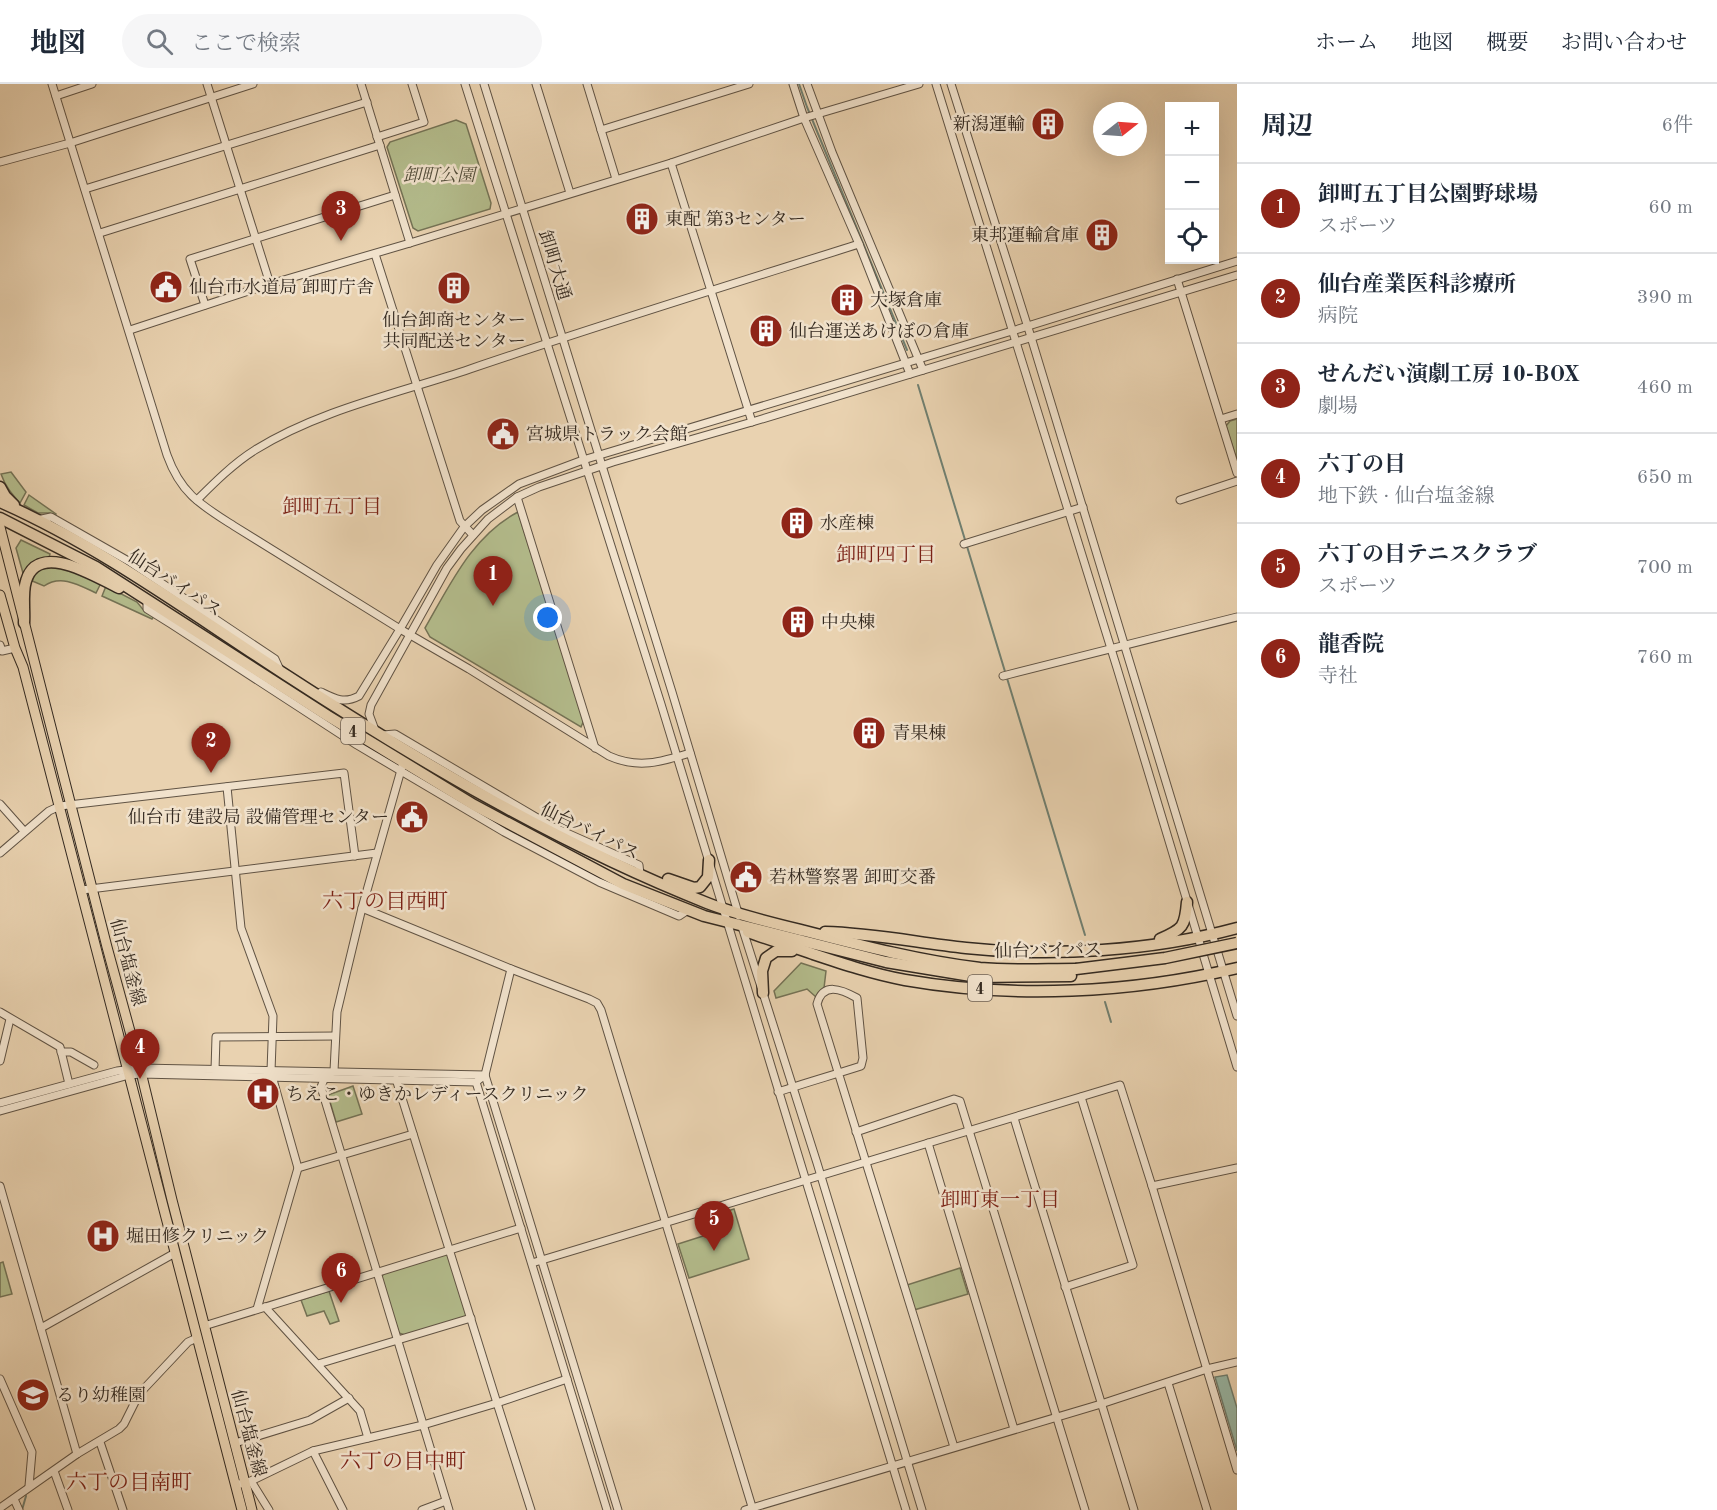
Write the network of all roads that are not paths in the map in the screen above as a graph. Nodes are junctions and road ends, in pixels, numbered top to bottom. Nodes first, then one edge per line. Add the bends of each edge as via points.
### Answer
1 (52, 84) edge
2 (92, 84) edge
3 (207, 84) edge
4 (253, 84) edge
5 (361, 84) edge
6 (412, 84) edge
7 (465, 84) edge
8 (484, 84) edge
9 (536, 84) edge
10 (587, 84) edge
11 (749, 84) edge
12 (793, 84) edge
13 (807, 84) edge
14 (919, 84) edge
15 (936, 84) edge
16 (951, 84) edge
17 (56, 96) junction
18 (212, 98) junction
19 (367, 102) junction
20 (811, 116) junction
21 (601, 130) junction
22 (378, 141) junction
23 (70, 143) junction
24 (226, 145) junction
25 (0, 162) edge
26 (671, 163) junction
27 (616, 180) junction
28 (86, 189) junction
29 (240, 190) junction
30 (570, 193) junction
31 (395, 195) junction
32 (521, 208) junction
33 (505, 213) junction
34 (100, 233) junction
35 (256, 239) junction
36 (410, 243) junction
37 (859, 244) junction
38 (375, 254) junction
39 (1237, 261) edge
40 (1237, 275) edge
41 (1177, 279) junction
42 (270, 284) junction
43 (711, 291) junction
44 (1181, 292) junction
45 (205, 305) junction
46 (1027, 325) junction
47 (130, 330) junction
48 (1012, 331) junction
49 (1031, 337) junction
50 (562, 338) junction
51 (1015, 342) junction
52 (546, 343) junction
53 (919, 359) junction
54 (905, 363) junction
55 (923, 370) junction
56 (910, 374) junction
57 (417, 387) junction
58 (748, 411) junction
59 (1237, 414) edge
60 (1221, 419) junction
61 (752, 422) junction
62 (598, 455) junction
63 (583, 460) junction
64 (601, 466) junction
65 (586, 470) junction
66 (1237, 473) edge
67 (1237, 481) edge
68 (0, 487) edge
69 (517, 497) junction
70 (197, 500) junction
71 (1180, 500) dead end
72 (0, 502) edge
73 (1083, 507) junction
74 (19, 510) junction
75 (1068, 511) junction
76 (0, 518) edge
77 (0, 527) edge
78 (464, 527) junction
79 (473, 535) junction
80 (968, 543) dead end
81 (0, 595) edge
82 (145, 599) junction
83 (1237, 616) edge
84 (24, 623) junction
85 (400, 629) junction
86 (411, 635) junction
87 (0, 645) edge
88 (1125, 645) junction
89 (15, 648) junction
90 (1111, 649) junction
91 (283, 673) junction
92 (1006, 675) dead end
93 (378, 733) junction
94 (595, 748) junction
95 (690, 753) junction
96 (677, 757) junction
97 (402, 767) junction
98 (227, 787) junction
99 (0, 804) edge
100 (65, 805) junction
101 (24, 831) junction
102 (0, 853) edge
103 (378, 853) junction
104 (355, 856) junction
105 (709, 860) junction
106 (235, 871) junction
107 (645, 876) junction
108 (87, 889) junction
109 (1187, 902) junction
110 (362, 908) junction
111 (724, 908) junction
112 (737, 912) junction
113 (729, 923) junction
114 (742, 927) junction
115 (1237, 928) edge
116 (810, 932) junction
117 (1212, 935) junction
118 (1198, 938) junction
119 (1237, 943) edge
120 (1146, 946) junction
121 (1237, 951) edge
122 (813, 954) junction
123 (1237, 968) edge
124 (511, 969) junction
125 (1223, 971) junction
126 (1076, 973) junction
127 (1209, 975) junction
128 (763, 993) junction
129 (0, 1012) edge
130 (1237, 1016) edge
131 (10, 1019) junction
132 (271, 1036) junction
133 (335, 1036) junction
134 (61, 1052) junction
135 (0, 1061) edge
136 (94, 1065) dead end
137 (1237, 1066) edge
138 (215, 1070) junction
139 (141, 1071) junction
140 (334, 1071) junction
141 (128, 1072) junction
142 (271, 1074) junction
143 (838, 1074) junction
144 (485, 1075) junction
145 (325, 1077) junction
146 (396, 1080) junction
147 (476, 1082) junction
148 (69, 1084) junction
149 (793, 1087) junction
150 (778, 1092) junction
151 (1081, 1097) junction
152 (0, 1103) edge
153 (0, 1111) edge
154 (1014, 1118) junction
155 (968, 1131) junction
156 (856, 1132) junction
157 (413, 1134) junction
158 (928, 1143) junction
159 (342, 1155) junction
160 (865, 1162) junction
161 (298, 1168) junction
162 (1237, 1168) edge
163 (820, 1176) junction
164 (806, 1181) junction
165 (0, 1186) edge
166 (1152, 1186) junction
167 (666, 1222) junction
168 (521, 1228) junction
169 (449, 1249) junction
170 (175, 1253) junction
171 (542, 1260) junction
172 (532, 1263) junction
173 (377, 1272) junction
174 (1065, 1287) junction
175 (261, 1308) junction
176 (471, 1318) junction
177 (204, 1326) junction
178 (41, 1328) junction
179 (197, 1338) junction
180 (398, 1340) junction
181 (1237, 1362) edge
182 (318, 1364) junction
183 (1207, 1369) junction
184 (0, 1379) edge
185 (567, 1379) junction
186 (1168, 1383) junction
187 (349, 1398) junction
188 (497, 1403) junction
189 (1101, 1404) junction
190 (1056, 1416) junction
191 (423, 1425) junction
192 (1014, 1428) junction
193 (368, 1438) junction
194 (100, 1442) junction
195 (235, 1443) junction
196 (954, 1448) junction
197 (313, 1451) junction
198 (77, 1454) junction
199 (907, 1462) junction
200 (892, 1466) junction
201 (1237, 1470) edge
202 (54, 1471) junction
203 (244, 1483) junction
204 (29, 1486) junction
205 (14, 1499) junction
206 (446, 1501) junction
207 (0, 1508) edge
208 (750, 1509) edge
209 (19, 1510) edge
210 (68, 1510) edge
211 (123, 1510) edge
212 (242, 1510) edge
213 (252, 1510) edge
214 (269, 1510) edge
215 (343, 1510) edge
216 (422, 1510) edge
217 (449, 1510) edge
218 (531, 1510) edge
219 (607, 1510) edge
220 (618, 1510) edge
221 (906, 1510) edge
222 (922, 1510) edge
223 (1085, 1510) edge
224 (1134, 1510) edge
225 (1207, 1510) edge

1 - 17 street
2 - 17 street
3 - 18 street
4 - 18 street
5 - 19 street
6 - 22 street via 424,122
7 - 33 street
8 - 32 street, 卸町大通
9 - 30 street
10 - 21 street
11 - 21 street
12 - 20 street
13 - 20 street
14 - 20 street
15 - 48 street
16 - 46 street
17 - 23 street
18 - 23 street
18 - 24 street
19 - 22 street
19 - 24 street
20 - 26 street
20 - 37 street
20 - 53 street
21 - 27 street
22 - 29 street
22 - 31 street
23 - 25 street
23 - 28 street
24 - 28 street
24 - 29 street
26 - 27 street
26 - 43 street
27 - 30 street
28 - 34 street
29 - 34 street
29 - 35 street
30 - 32 street
31 - 35 street
31 - 36 street
32 - 33 street
32 - 50 street, 卸町大通
33 - 36 street
33 - 52 street
34 - 47 street
35 - 42 street
35 - 45 street via 190,259
36 - 38 street
37 - 43 street
37 - 54 street
38 - 42 street
38 - 57 street
39 - 41 street
40 - 44 street
41 - 44 street
41 - 46 street
42 - 45 street
43 - 50 street
43 - 58 street
44 - 49 street
44 - 60 street
45 - 47 street
46 - 48 street
46 - 49 street
47 - 70 street via 172,468
48 - 51 street
48 - 53 street
49 - 51 street
49 - 73 street
50 - 52 street
50 - 62 street, 卸町大通
51 - 55 street
51 - 75 street
52 - 57 street
52 - 63 street
53 - 54 street
53 - 55 street
54 - 56 street
54 - 58 street
55 - 56 street
56 - 61 street
57 - 70 street via 291,429 253,451
57 - 78 street
58 - 61 street
58 - 62 street
59 - 60 street
60 - 66 street
61 - 64 street
62 - 63 street
62 - 64 street, 卸町大通
63 - 65 street
63 - 78 street via 519,484
64 - 65 street
64 - 95 street, 卸町大通
65 - 69 street
65 - 96 street
67 - 71 street
68 - 74 highway
69 - 79 street
69 - 94 street
70 - 85 street
72 - 74 highway, 仙台バイパス / 4
73 - 75 street
73 - 88 street
74 - 91 highway, 仙台バイパス / 4 via 108,559
75 - 80 street
75 - 90 street
76 - 82 highway, 仙台バイパス / 4 via 96,567
77 - 84 main road, 仙台塩釜線
78 - 79 street
78 - 85 street
79 - 86 street via 447,568
81 - 89 main road, 仙台塩釜線
82 - 84 highway via 70,564 42,563 29,573 25,583
82 - 97 highway, 仙台バイパス / 4
83 - 88 street
84 - 100 main road, 仙台塩釜線
85 - 86 street
85 - 91 street via 367,685 350,700 337,700
86 - 93 street via 371,705 369,714
86 - 94 street
87 - 89 street via 2,651
88 - 90 street
88 - 117 street
89 - 100 main road, 仙台塩釜線
90 - 92 street
90 - 109 street
91 - 93 highway, 仙台バイパス / 4
93 - 107 highway, 仙台バイパス / 4 via 477,794
94 - 96 street via 632,764 646,765
95 - 96 street
95 - 112 street, 卸町大通
96 - 105 street
97 - 103 street
97 - 113 highway, 仙台バイパス / 4 via 612,879
98 - 100 street
98 - 104 street via 344,773
98 - 106 street
99 - 101 street
100 - 101 street via 49,810
100 - 108 main road, 仙台塩釜線
101 - 102 street
103 - 104 street
103 - 110 street
104 - 106 street
105 - 107 highway via 708,877 699,887
105 - 111 street
106 - 108 street
106 - 132 street via 241,928 273,1016
107 - 111 highway, 仙台バイパス / 4
108 - 139 main road, 仙台塩釜線
108 - 141 main road, 仙台塩釜線
109 - 118 street
109 - 120 highway via 1182,928
110 - 124 street
110 - 133 street
111 - 112 highway, 仙台バイパス / 4
111 - 113 street
112 - 114 street, 卸町大通
112 - 116 highway, 仙台バイパス / 4
113 - 114 highway, 4
113 - 150 street
114 - 122 highway, 4
114 - 126 highway, 仙台バイパス / 4 via 928,970 997,978
114 - 128 street, 卸町大通
115 - 117 highway, 4
116 - 120 highway, 4 via 852,933 988,950
116 - 126 highway, 仙台バイパス / 4 via 952,964
117 - 118 highway, 4
117 - 125 street
118 - 120 highway, 4
118 - 127 street
119 - 126 highway, 仙台バイパス / 4, bridge
121 - 126 highway, 仙台バイパス / 4 via 1166,966
122 - 127 highway, 4 via 906,980 1004,990 1114,988
122 - 128 highway via 779,950 771,953 763,962
123 - 125 highway, 4
124 - 144 street
124 - 167 street via 597,1003
125 - 127 highway, 4
125 - 130 street
127 - 137 street
128 - 149 street, 卸町大通
129 - 131 street
131 - 134 street via 60,1047
131 - 135 street
132 - 133 street
132 - 138 street via 216,1037
132 - 142 street
133 - 140 street
134 - 136 street via 70,1052
134 - 148 street
138 - 139 street
138 - 142 street
139 - 141 street
139 - 142 street
139 - 177 main road, 仙台塩釜線
140 - 142 street
140 - 144 street
140 - 145 street
141 - 148 street
141 - 153 street
141 - 170 main road, 仙台塩釜線
142 - 145 street
142 - 161 street
143 - 143 street via 817,1004 819,995 832,989 857,998 863,1058 861,1066
143 - 149 street
143 - 156 street
144 - 147 street
144 - 171 street
145 - 146 street
145 - 159 street via 321,1088
146 - 147 street
146 - 157 street
147 - 168 street
148 - 152 street
149 - 150 street
149 - 163 street, 卸町大通
150 - 164 street
151 - 154 street
151 - 166 street via 1120,1085
151 - 174 street via 1133,1265
154 - 155 street
154 - 174 street
155 - 156 street via 960,1101 954,1099
155 - 158 street
155 - 190 street
156 - 160 street
157 - 159 street
157 - 169 street
158 - 160 street
158 - 192 street
159 - 161 street
159 - 173 street
160 - 163 street
160 - 196 street
161 - 175 street
162 - 166 street
163 - 164 street
163 - 199 street, 卸町大通
164 - 167 street
164 - 200 street
165 - 178 street
166 - 183 street
167 - 171 street
167 - 208 street
168 - 169 street
168 - 172 street
169 - 173 street
169 - 176 street
170 - 178 street
170 - 179 main road, 仙台塩釜線
171 - 172 street
171 - 220 street
172 - 185 street
173 - 175 street
173 - 180 street
174 - 189 street
175 - 177 street
175 - 182 street
176 - 180 street
176 - 188 street
177 - 195 main road, 仙台塩釜線
178 - 198 street
179 - 194 street via 188,1342 139,1394 124,1424
179 - 203 main road, 仙台塩釜線
180 - 182 street
180 - 191 street
181 - 183 street
182 - 187 street
183 - 186 street
183 - 201 street
184 - 204 street via 32,1452
185 - 188 street
185 - 219 street
186 - 189 street
186 - 225 street
187 - 193 street via 360,1411
187 - 195 street via 310,1420
188 - 191 street
188 - 218 street
189 - 190 street
189 - 224 street
190 - 192 street
190 - 223 street
191 - 193 street
191 - 206 street
192 - 196 street
193 - 197 street
194 - 198 street
194 - 211 street
195 - 203 main road, 仙台塩釜線
196 - 199 street
197 - 203 street
197 - 215 street
198 - 202 street
199 - 200 street
199 - 222 street, 卸町大通
200 - 208 street
200 - 221 street
202 - 204 street
202 - 210 street
203 - 212 main road, 仙台塩釜線
203 - 213 main road, 仙台塩釜線
203 - 214 street
204 - 205 street
205 - 207 street
205 - 209 street
206 - 216 street
206 - 217 street

